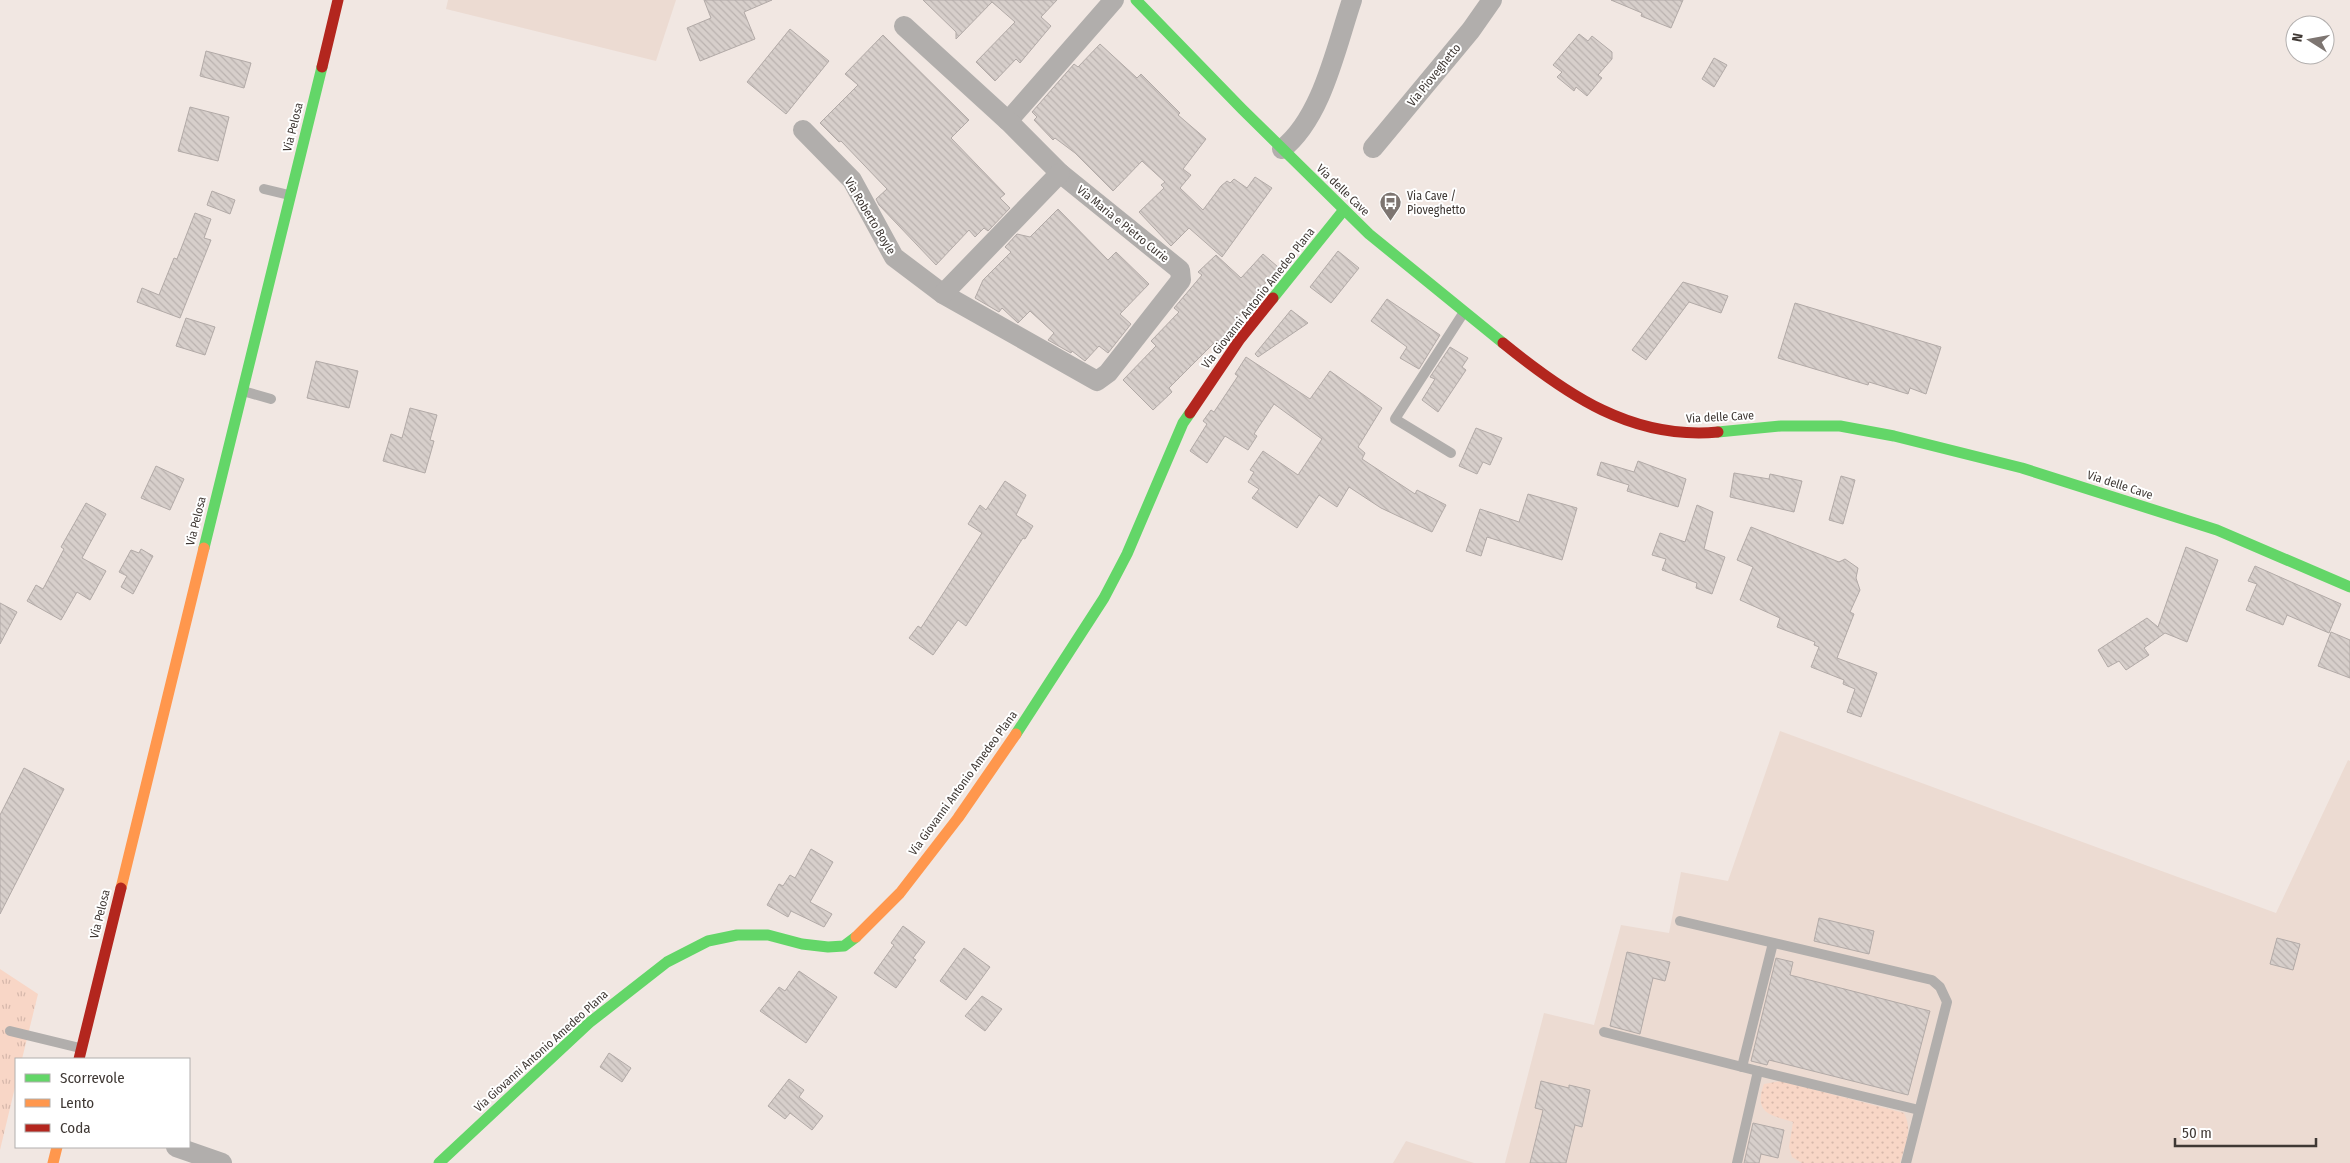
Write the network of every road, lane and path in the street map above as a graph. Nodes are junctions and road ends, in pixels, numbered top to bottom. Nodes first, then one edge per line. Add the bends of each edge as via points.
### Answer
1 (338, 0) edge
2 (1114, 0) edge
3 (1136, 0) edge
4 (1352, 0) edge
5 (1492, 0) edge
6 (904, 26) dead end
7 (1008, 121) junction
8 (803, 130) dead end
9 (1373, 148) dead end
10 (1282, 149) junction
11 (1060, 173) junction
12 (264, 189) dead end
13 (290, 196) junction
14 (1344, 211) junction
15 (943, 294) junction
16 (1464, 311) junction
17 (1097, 381) joint
18 (237, 394) junction
19 (271, 399) dead end
20 (1451, 453) dead end
21 (2350, 588) edge
22 (1680, 921) dead end
23 (1772, 943) junction
24 (10, 1031) dead end
25 (1604, 1032) dead end
26 (80, 1054) edge
27 (1742, 1066) junction
28 (1758, 1070) junction
29 (1919, 1110) junction
30 (57, 1148) edge
31 (179, 1148) edge
32 (53, 1163) edge
33 (222, 1163) edge
34 (439, 1163) edge
35 (1737, 1163) edge
36 (1906, 1163) edge

1 - 13 street, Via Pelosa
2 - 7 street
3 - 10 street, Via delle Cave
4 - 10 street via 1310,116 1294,140
5 - 9 street, Via Pioveghetto
6 - 7 street, Via Maria e Pietro Curie
7 - 11 street, Via Maria e Pietro Curie
8 - 15 street, Via Roberto Boyle via 852,180 894,257
10 - 14 street, Via delle Cave
11 - 15 street
11 - 17 street, Via Maria e Pietro Curie via 1180,270 1181,280 1108,373
12 - 13 lane
13 - 18 street, Via Pelosa
14 - 16 street, Via delle Cave
14 - 34 street, Via Giovanni Antonio Amedeo Plana via 1240,340 1183,423 1127,554 1104,598 958,818 900,893 844,946 802,944 768,935 737,935 708,941 667,962 590,1023
15 - 17 street, Via Roberto Boyle
16 - 20 lane via 1394,419
16 - 21 street, Via delle Cave via 1572,394 1631,422 1660,430 1695,434 1781,426 1840,426 1894,436 2022,468 2218,530
18 - 19 lane
18 - 26 street, Via Pelosa
22 - 23 lane
23 - 27 lane
23 - 29 lane via 1932,980 1940,987 1947,1002
24 - 26 lane, Via Pelosa
25 - 27 lane
27 - 28 lane
28 - 29 lane
28 - 35 lane
29 - 36 lane
30 - 32 street
31 - 33 street

